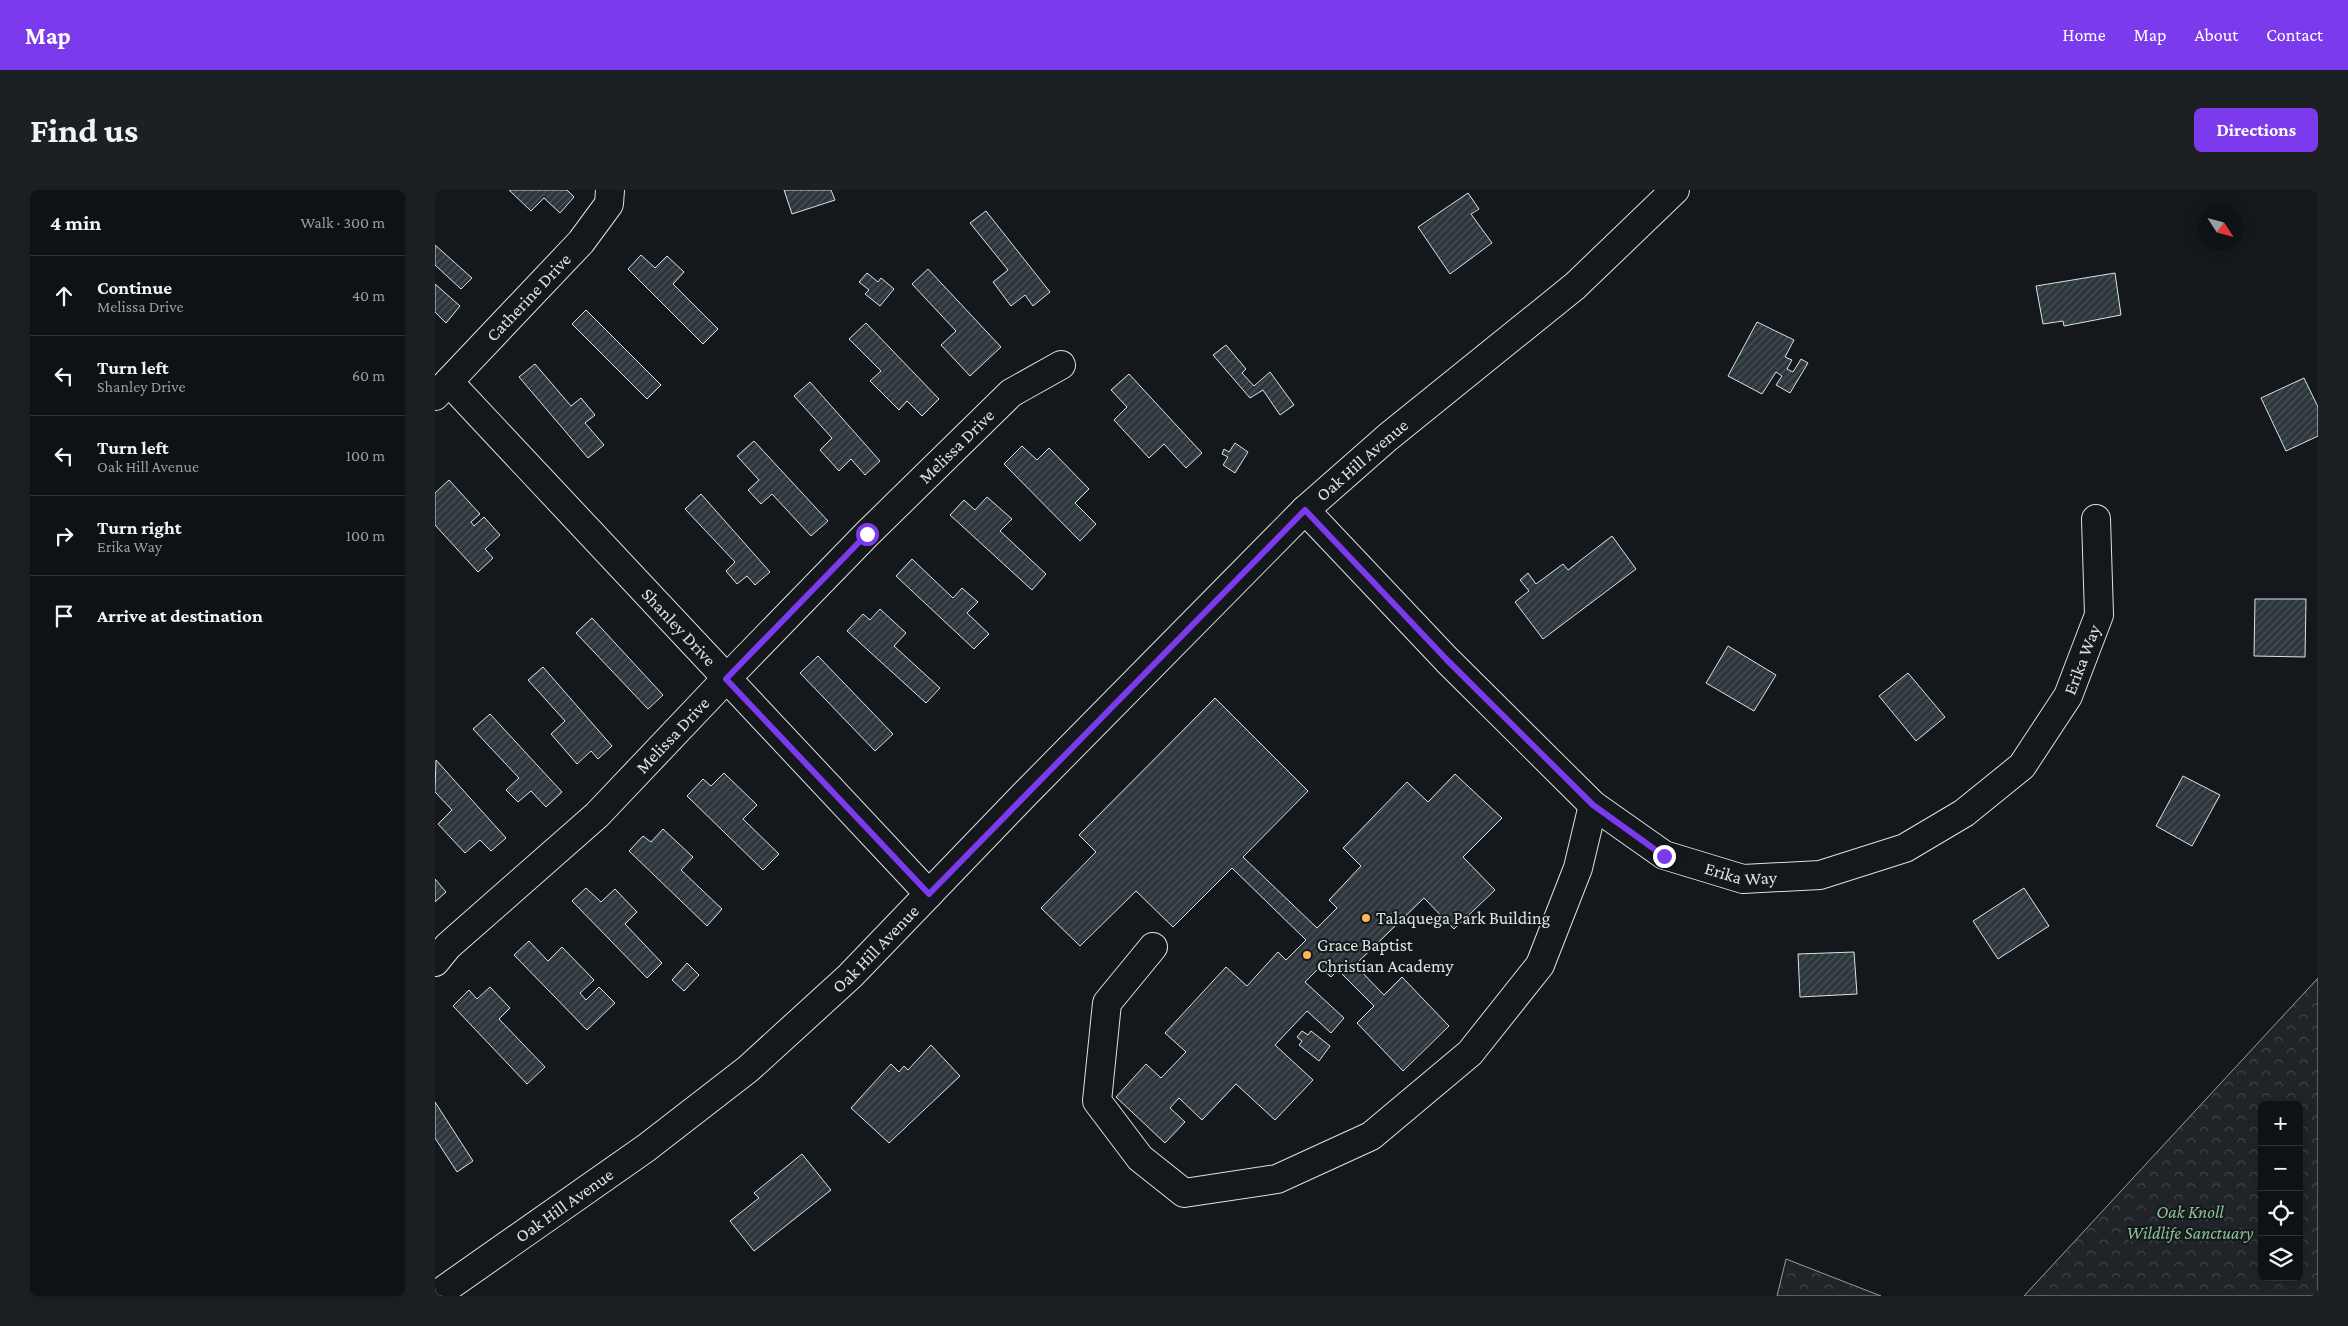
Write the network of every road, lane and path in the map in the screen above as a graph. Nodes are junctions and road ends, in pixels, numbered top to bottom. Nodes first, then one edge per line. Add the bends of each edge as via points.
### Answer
1 (610, 190) edge
2 (1675, 190) edge
3 (1061, 365) dead end
4 (442, 389) edge
5 (1305, 510) junction
6 (2096, 519) dead end
7 (726, 679) junction
8 (1593, 805) junction
9 (929, 894) junction
10 (1153, 946) dead end
11 (435, 962) edge
12 (435, 1296) edge

1 - 4 street, Catherine Drive via 609,204 581,242
2 - 5 street, Oak Hill Avenue via 1575,286 1387,437
3 - 7 street, Melissa Drive via 1011,392
4 - 7 street, Shanley Drive
5 - 8 street, Erika Way via 1447,660
5 - 9 street, Oak Hill Avenue
6 - 8 street, Erika Way via 2099,615 2067,696 2022,766 1965,813 1905,848 1820,875 1743,879 1664,856
7 - 9 street, Shanley Drive
7 - 11 street, Melissa Drive via 597,815 447,946
8 - 10 street via 1578,868 1540,965 1471,1053 1371,1136 1277,1179 1184,1193 1140,1158 1097,1101 1107,1003
9 - 12 street, Oak Hill Avenue via 850,976 748,1069 646,1148

